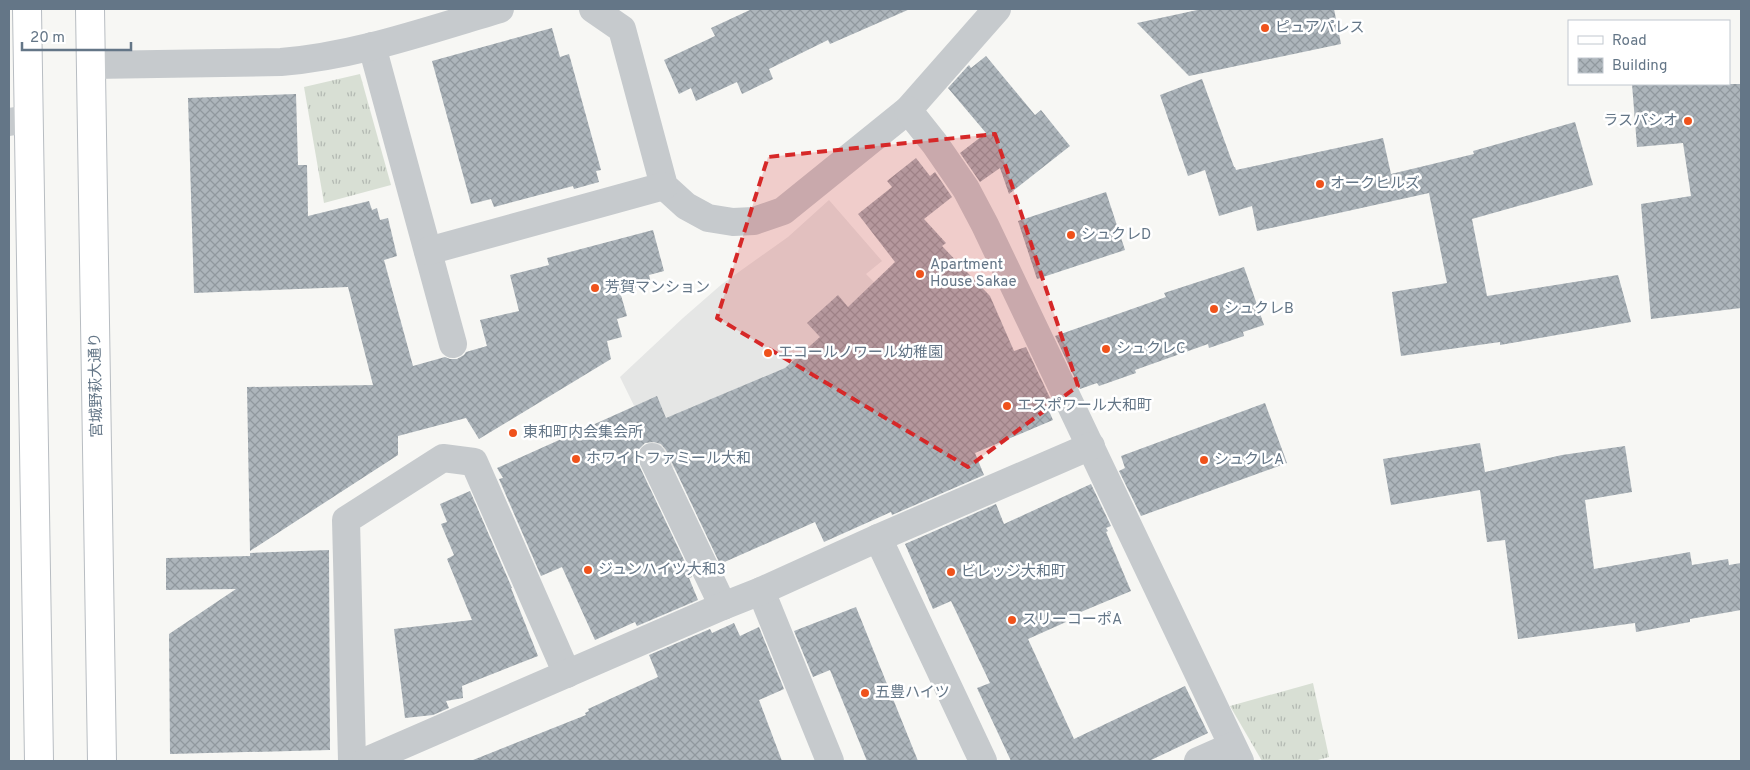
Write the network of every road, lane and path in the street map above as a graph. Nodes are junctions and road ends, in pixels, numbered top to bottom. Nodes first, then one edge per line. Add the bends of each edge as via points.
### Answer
1 (27, 9) edge
2 (90, 9) edge
3 (500, 9) edge
4 (593, 9) edge
5 (997, 9) edge
6 (619, 19) edge
7 (372, 46) junction
8 (92, 65) junction
9 (908, 110) junction
10 (19, 121) edge
11 (664, 186) junction
12 (428, 251) junction
13 (453, 344) dead end
14 (1091, 446) junction
15 (652, 457) dead end
16 (878, 538) junction
17 (762, 591) junction
18 (723, 606) junction
19 (567, 674) junction
20 (1236, 754) edge
21 (39, 761) edge
22 (102, 761) edge
23 (352, 761) edge
24 (366, 761) edge
25 (830, 761) edge
26 (982, 761) edge
27 (1198, 761) edge

1 - 10 street
2 - 8 street, 宮城野萩大通り
3 - 7 street
4 - 6 street
5 - 9 street
6 - 11 street
7 - 8 street via 282,62
7 - 12 street
8 - 22 street, 宮城野萩大通り
9 - 11 street via 784,211 754,221 708,218 686,206
9 - 14 street via 966,189
10 - 21 street
11 - 12 street
12 - 13 street
14 - 16 street
14 - 20 street
15 - 18 street
16 - 17 street
16 - 26 street
17 - 18 street
17 - 25 street
18 - 19 street
19 - 23 street via 474,462 443,458 346,520
19 - 24 street
20 - 27 street

